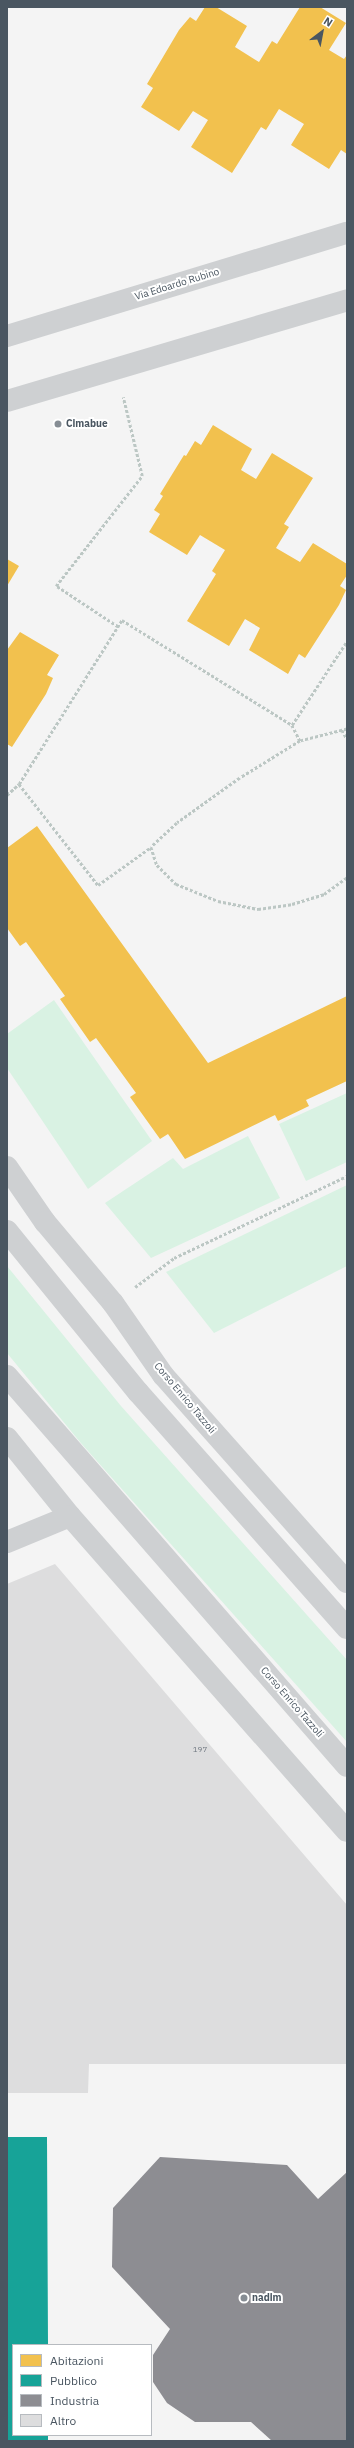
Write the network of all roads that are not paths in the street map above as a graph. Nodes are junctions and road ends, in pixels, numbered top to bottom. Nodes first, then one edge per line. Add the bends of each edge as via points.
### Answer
1 (347, 233) edge
2 (347, 300) edge
3 (7, 336) edge
4 (7, 401) edge
5 (7, 1167) edge
6 (7, 1230) edge
7 (10, 1381) edge
8 (7, 1438) edge
9 (70, 1516) junction
10 (7, 1542) edge
11 (347, 1582) edge
12 (347, 1628) edge
13 (347, 1766) edge
14 (347, 1831) edge

1 - 3 street, Via Edoardo Rubino
2 - 4 street
5 - 11 street, Corso Enrico Tazzoli via 46,1222 113,1303 163,1375
6 - 12 street via 138,1392
7 - 13 street, Corso Enrico Tazzoli
8 - 9 street
9 - 10 street
9 - 14 street

